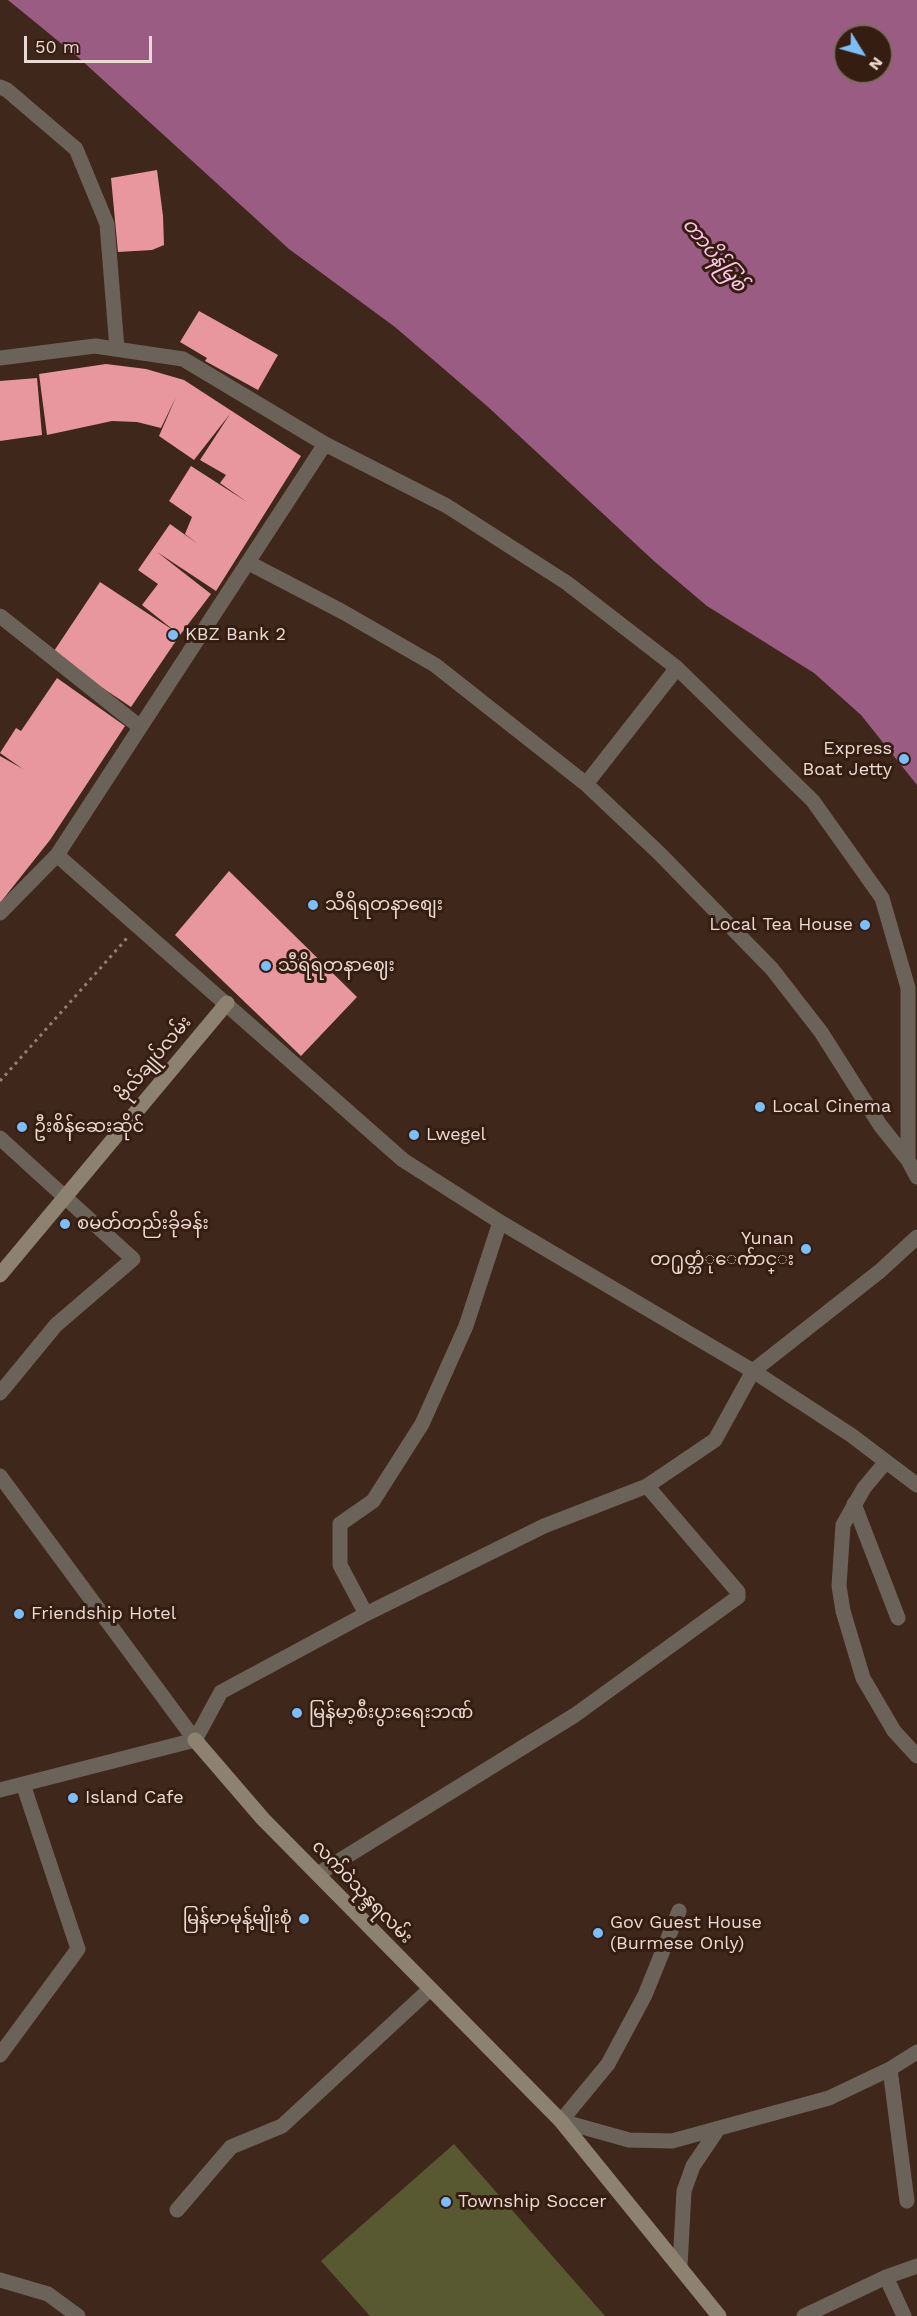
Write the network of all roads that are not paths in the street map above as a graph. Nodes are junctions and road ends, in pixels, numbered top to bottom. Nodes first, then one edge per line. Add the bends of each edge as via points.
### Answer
1 (0, 87) edge
2 (117, 349) junction
3 (0, 358) edge
4 (325, 444) junction
5 (249, 563) junction
6 (0, 616) edge
7 (677, 668) junction
8 (140, 727) junction
9 (586, 784) junction
10 (57, 855) junction
11 (0, 913) edge
12 (227, 1003) junction
13 (0, 1138) edge
14 (908, 1160) junction
15 (917, 1177) edge
16 (64, 1197) junction
17 (500, 1222) junction
18 (917, 1237) edge
19 (0, 1275) edge
20 (753, 1371) junction
21 (0, 1394) edge
22 (885, 1463) junction
23 (0, 1476) edge
24 (917, 1485) edge
25 (646, 1486) junction
26 (854, 1504) junction
27 (366, 1614) junction
28 (898, 1618) dead end
29 (195, 1740) junction
30 (917, 1756) edge
31 (23, 1784) junction
32 (0, 1790) edge
33 (318, 1874) junction
34 (679, 1911) dead end
35 (429, 1990) junction
36 (917, 2052) edge
37 (0, 2055) edge
38 (890, 2069) junction
39 (561, 2121) junction
40 (718, 2129) junction
41 (907, 2201) dead end
42 (177, 2211) dead end
43 (680, 2266) junction
44 (917, 2266) edge
45 (886, 2277) junction
46 (0, 2280) edge
47 (78, 2316) edge
48 (719, 2316) edge
49 (804, 2316) edge
50 (904, 2316) edge

1 - 2 street via 76,149 107,224
2 - 3 street via 95,346
2 - 4 street via 183,359
4 - 5 street
4 - 7 street via 457,512 567,583
5 - 8 street
5 - 9 street via 435,665
6 - 8 street
7 - 9 street
7 - 14 street via 813,801 882,898 908,988
8 - 10 street
9 - 14 street via 772,969 821,1032 880,1125
10 - 11 street
10 - 12 street
12 - 16 street, ဗိုလ်ချုပ်လမ်း
12 - 17 street via 403,1160
13 - 16 street
14 - 15 street
16 - 19 street, ဗိုလ်ချုပ်လမ်း
16 - 21 street via 133,1259 56,1325
17 - 20 street
17 - 27 street via 466,1326 422,1424 373,1501 340,1524 340,1565
18 - 20 street
20 - 22 street via 851,1435
20 - 25 street via 715,1440
22 - 24 street
22 - 26 street
23 - 29 street, လက်ဝဲသုန္ဒရလမ်း
25 - 27 street via 543,1526
25 - 33 street via 738,1592 738,1597 575,1715
26 - 28 street
26 - 30 street via 840,1539 843,1611 863,1678 894,1731
27 - 29 street via 221,1692
29 - 31 street
29 - 33 street, လက်ဝဲသုန္ဒရလမ်း via 263,1819
31 - 32 street
31 - 37 street via 78,1949
33 - 35 street, လက်ဝဲသုန္ဒရလမ်း
34 - 39 street via 645,1995 608,2064
35 - 39 street, လက်ဝဲသုန္ဒရလမ်း
35 - 42 street via 282,2126 231,2147
36 - 38 street
38 - 40 street via 830,2098
38 - 41 street
39 - 40 street via 629,2140 672,2141
39 - 43 street, လက်ဝဲသုန္ဒရလမ်း
40 - 43 street via 693,2166 684,2191
43 - 48 street, လက်ဝဲသုန္ဒရလမ်း
44 - 45 street
45 - 49 street
45 - 50 street
46 - 47 street via 48,2294

